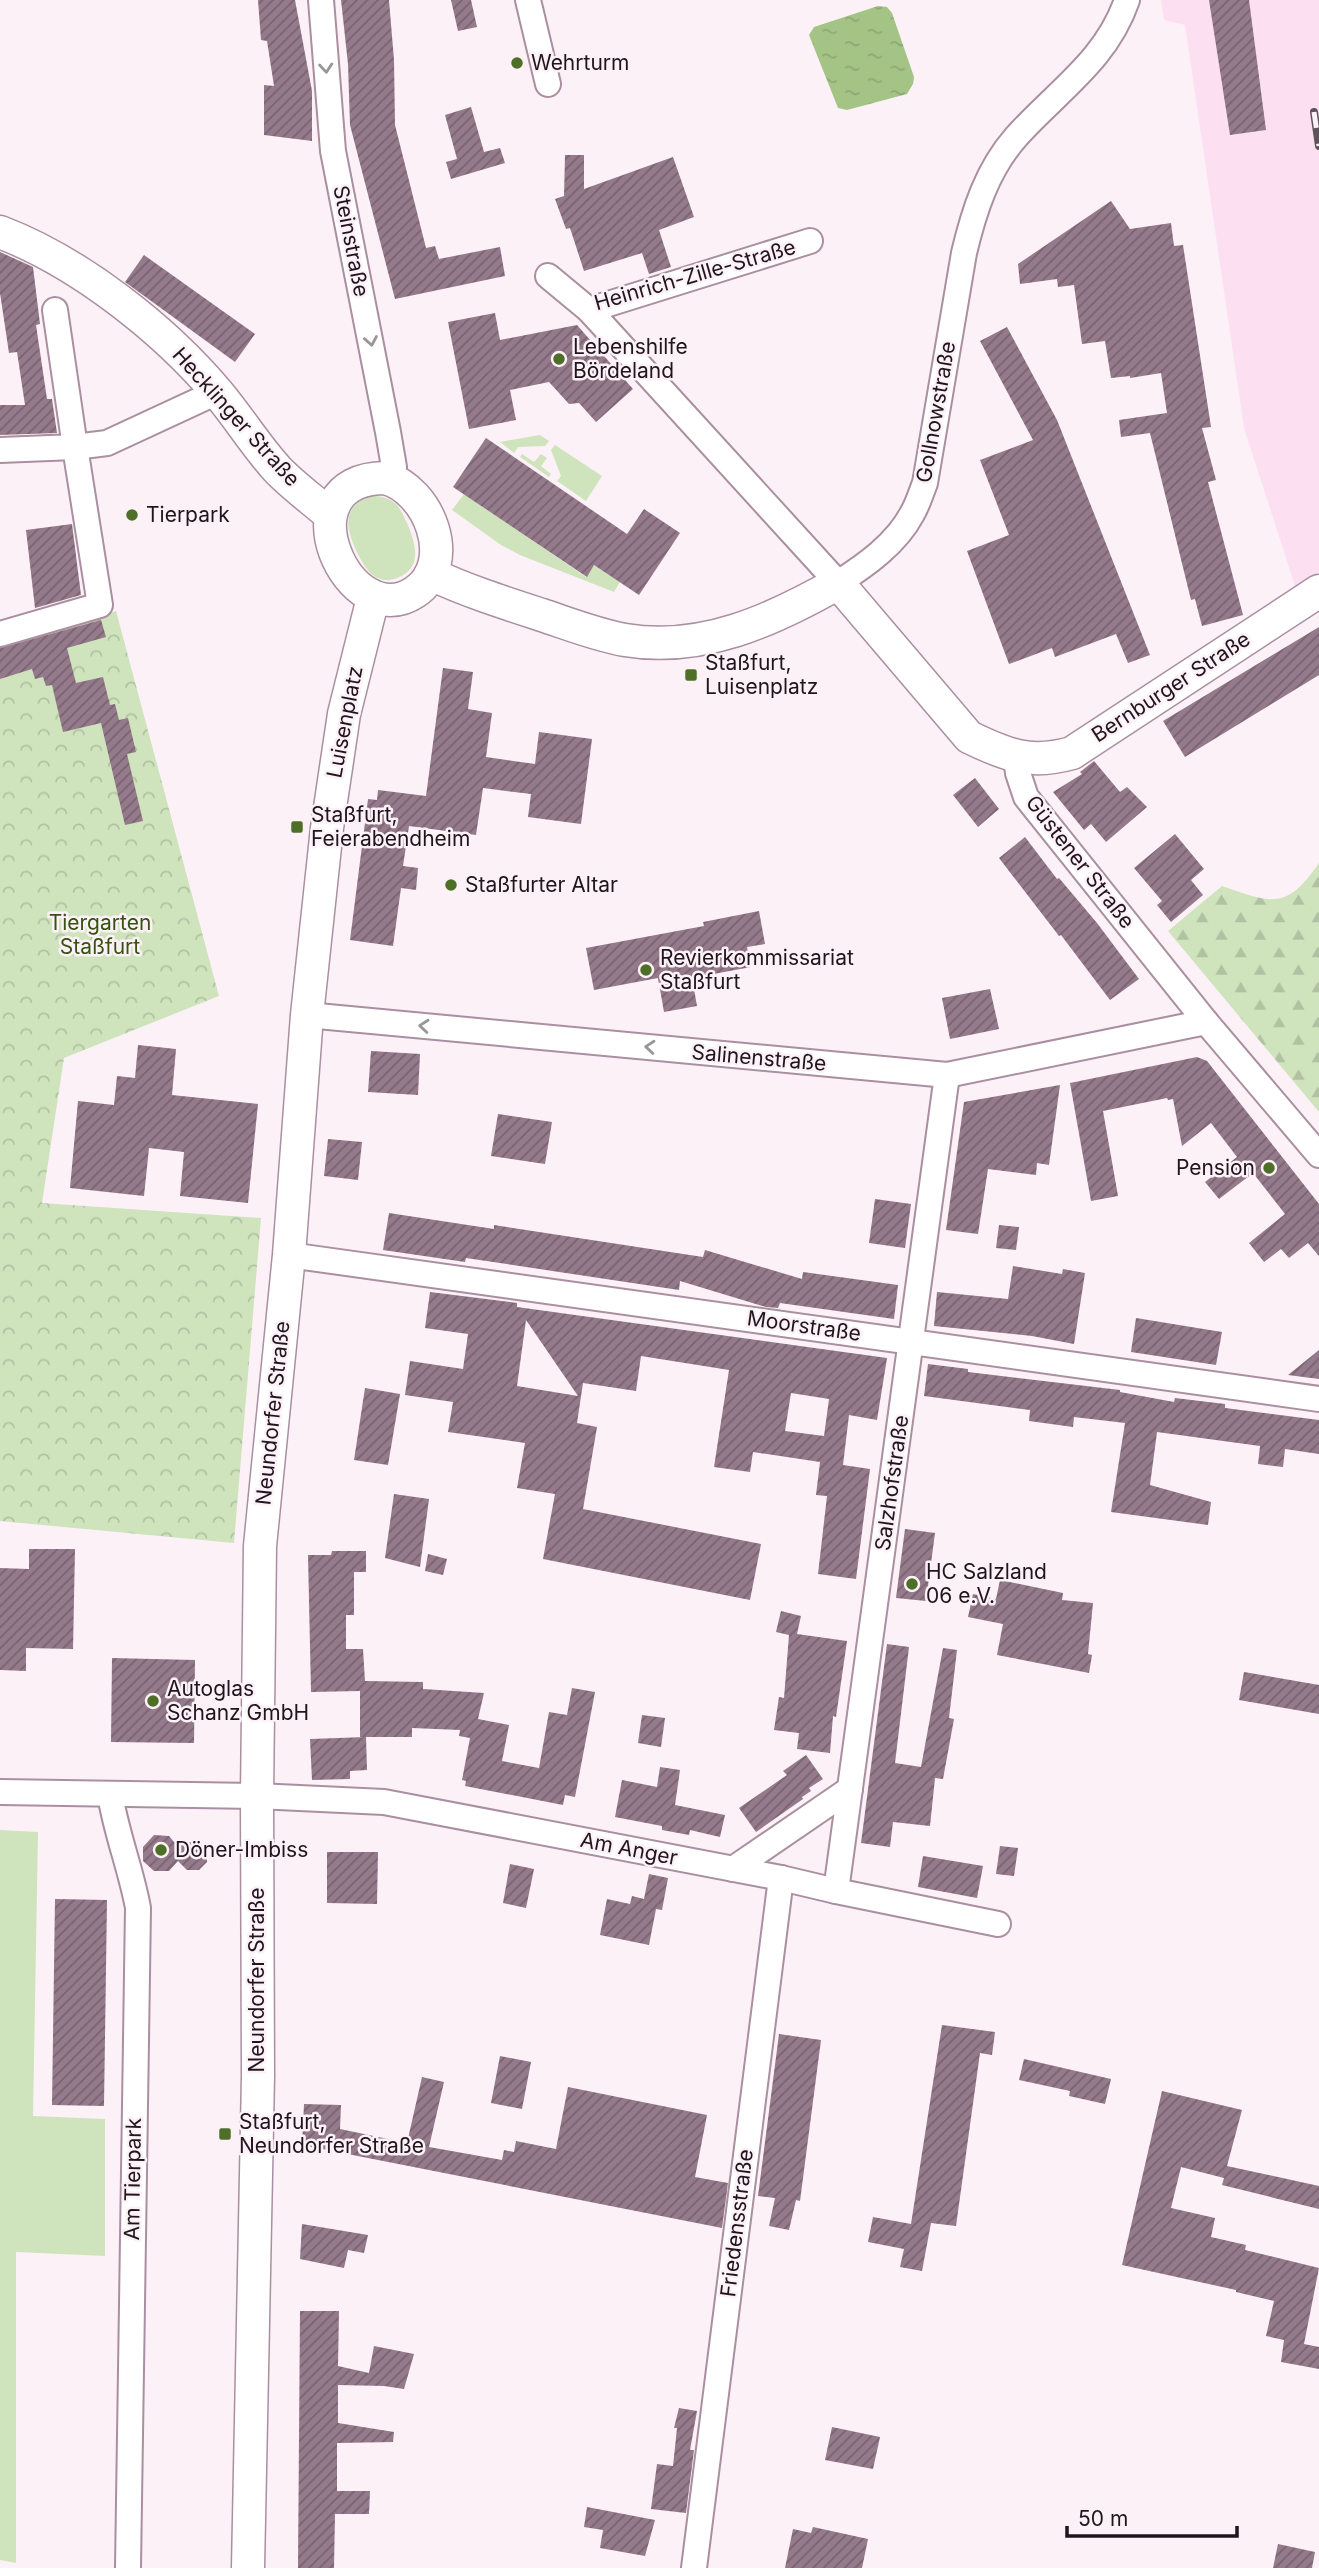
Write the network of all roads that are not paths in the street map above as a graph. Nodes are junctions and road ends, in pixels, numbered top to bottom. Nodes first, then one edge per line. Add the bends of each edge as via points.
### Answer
1 (321, 0) edge
2 (527, 0) edge
3 (1127, 0) edge
4 (548, 84) dead end
5 (0, 232) edge
6 (810, 241) dead end
7 (548, 276) dead end
8 (55, 310) dead end
9 (589, 310) junction
10 (217, 392) junction
11 (75, 447) junction
12 (0, 450) edge
13 (393, 480) junction
14 (330, 515) junction
15 (431, 575) junction
16 (838, 583) junction
17 (1319, 591) edge
18 (373, 598) junction
19 (0, 634) edge
20 (1016, 757) junction
21 (307, 1015) junction
22 (1206, 1022) junction
23 (947, 1075) junction
24 (1319, 1155) edge
25 (289, 1255) junction
26 (911, 1341) junction
27 (1319, 1399) edge
28 (850, 1789) junction
29 (0, 1792) edge
30 (110, 1794) junction
31 (257, 1796) junction
32 (733, 1869) junction
33 (781, 1878) junction
34 (836, 1891) junction
35 (998, 1924) dead end
36 (128, 2568) edge
37 (248, 2568) edge
38 (694, 2568) edge

1 -> 13 street, Steinstraße via 333,151 388,432
2 - 4 street
3 - 16 street, Gollnowstraße via 1120,21 1096,58 1015,138 988,176 964,253 925,483 912,515 892,542
5 - 10 main road, Hecklinger Straße via 99,286 166,339
6 - 9 street, Heinrich-Zille-Straße
7 - 9 street, Heinrich-Zille-Straße
8 - 11 street
9 - 16 street
10 - 11 street via 107,443
10 - 14 main road, Hecklinger Straße via 278,470
11 - 12 street
11 - 19 street via 100,606
13 - 14 main road via 374,478 350,485
13 - 15 main road via 412,494 434,533 438,552
14 - 18 main road via 330,537 339,558 352,581
15 - 16 main road, Gollnowstraße via 571,625 647,642 685,642 735,632 790,610
15 - 18 main road via 410,595
16 - 20 main road via 969,737
17 - 20 main road, Bernburger Straße via 1072,753
18 - 21 main road, Luisenplatz via 344,714
20 - 22 street, Güstener Straße via 1027,797
23 -> 21 street, Salinenstraße
21 - 25 main road, Neundorfer Straße
22 - 23 street, Salinenstraße
22 - 24 street, Güstener Straße
23 - 26 street, Salzhofstraße
25 - 26 street, Moorstraße
25 - 31 main road, Neundorfer Straße via 260,1546
26 - 27 street, Moorstraße
26 - 28 street, Salzhofstraße
28 - 32 street
28 - 34 street, Salzhofstraße
29 - 30 street
30 - 31 street
30 - 36 street, Am Tierpark via 138,1908
31 - 32 street, Am Anger via 384,1802
31 - 37 main road, Neundorfer Straße via 258,2056
32 - 33 street, Am Anger
33 - 34 street, Am Anger
33 - 38 street, Friedensstraße
34 - 35 street, Am Anger

